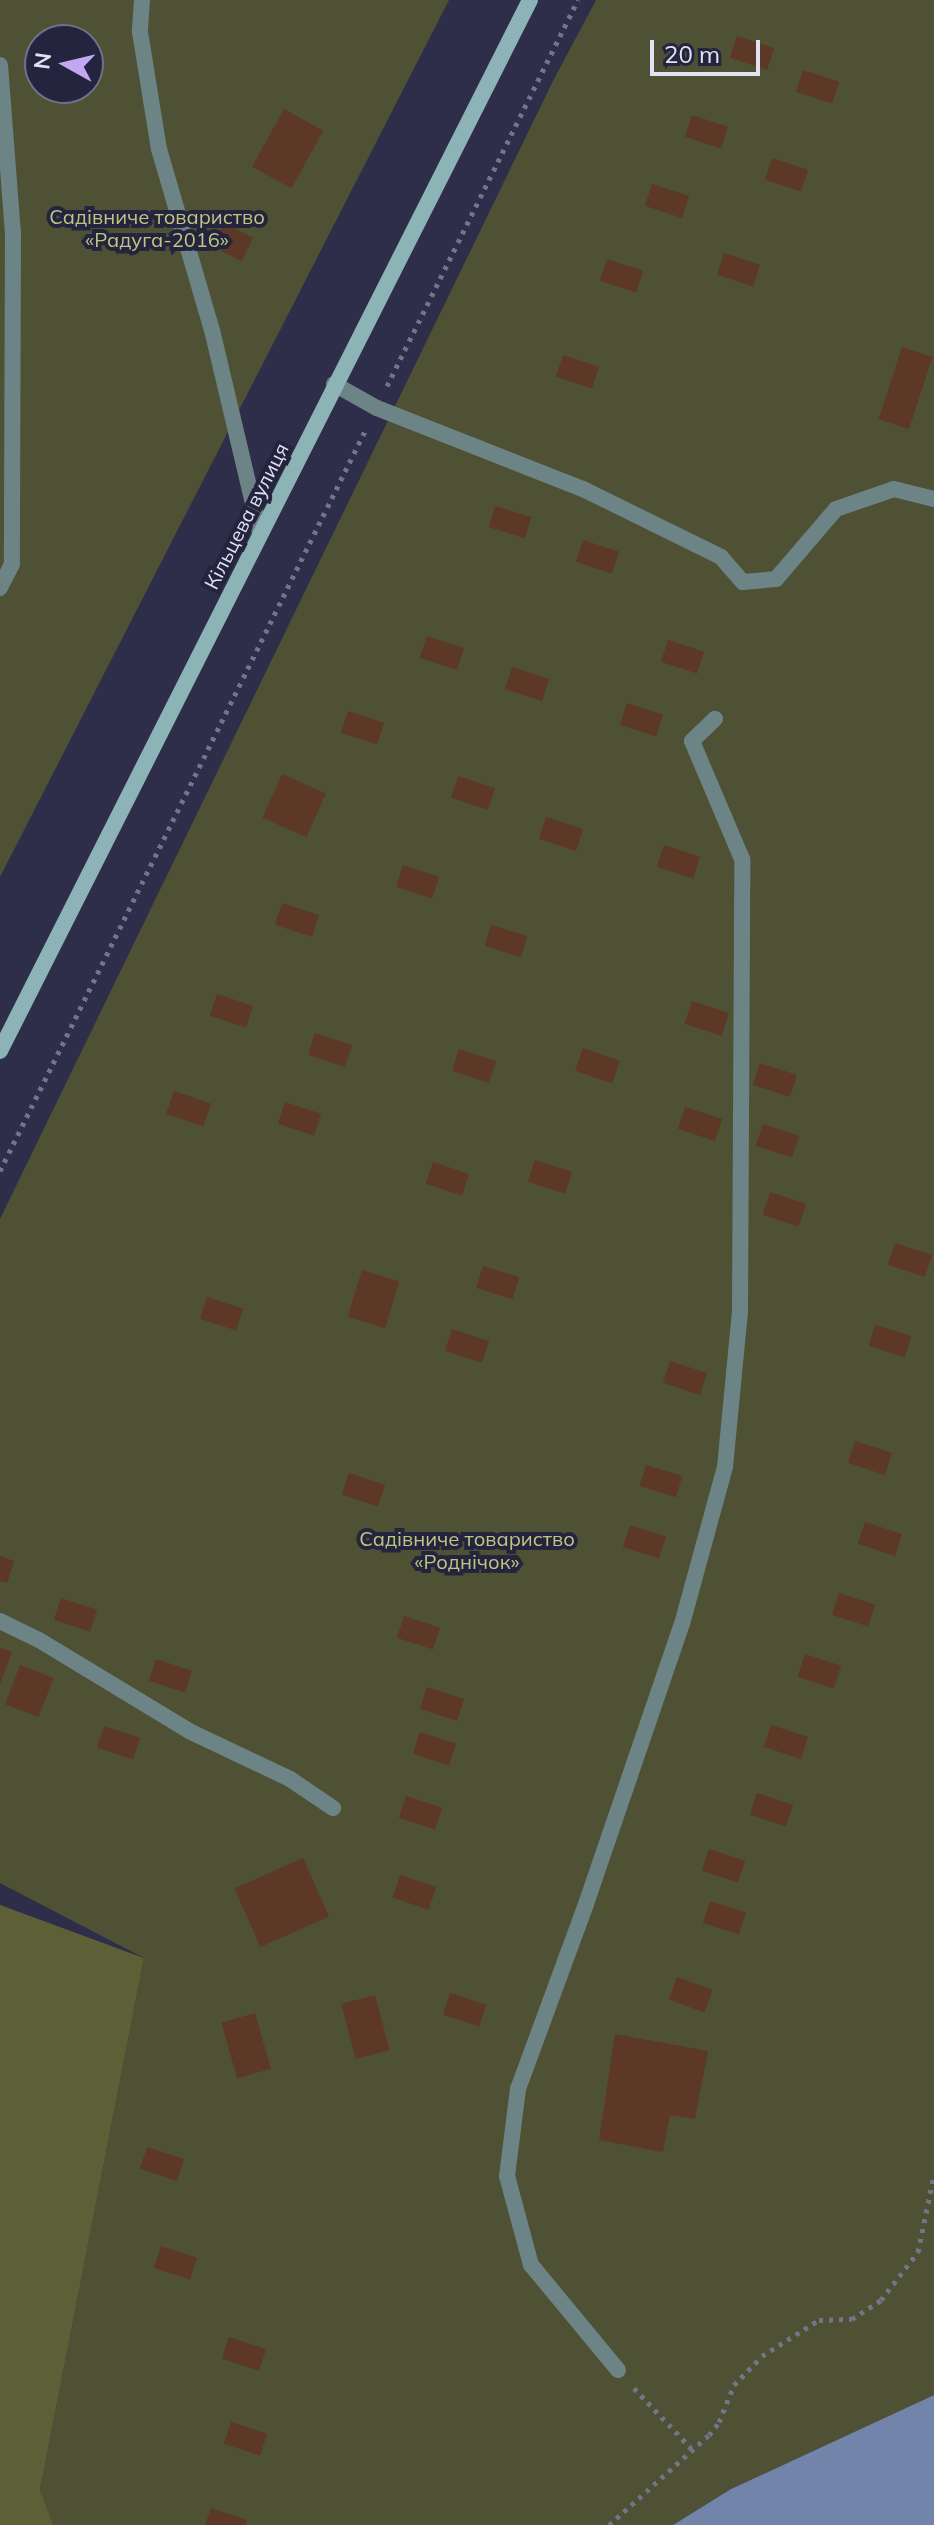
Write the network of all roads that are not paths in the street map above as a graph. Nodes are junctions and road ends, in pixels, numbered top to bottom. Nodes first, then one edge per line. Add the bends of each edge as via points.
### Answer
1 (142, 0) edge
2 (155, 0) edge
3 (530, 0) edge
4 (140, 32) junction
5 (0, 65) edge
6 (334, 384) junction
7 (934, 499) edge
8 (260, 533) junction
9 (0, 588) edge
10 (715, 719) dead end
11 (0, 1051) edge
12 (0, 1621) edge
13 (333, 1808) dead end
14 (618, 2370) road end

1 - 4 street
2 - 4 street
3 - 6 main road, Кільцева вулиця
4 - 8 street via 159,149 212,330
5 - 9 street via 13,233 12,564
6 - 7 street via 377,408 583,489 721,557 743,582 776,579 836,509 894,489
6 - 8 main road, Кільцева вулиця
8 - 11 main road, Кільцева вулиця
10 - 14 street via 692,741 742,859 740,1311 725,1467 682,1624 518,2089 507,2176 531,2265
12 - 13 street via 189,1731 290,1779

